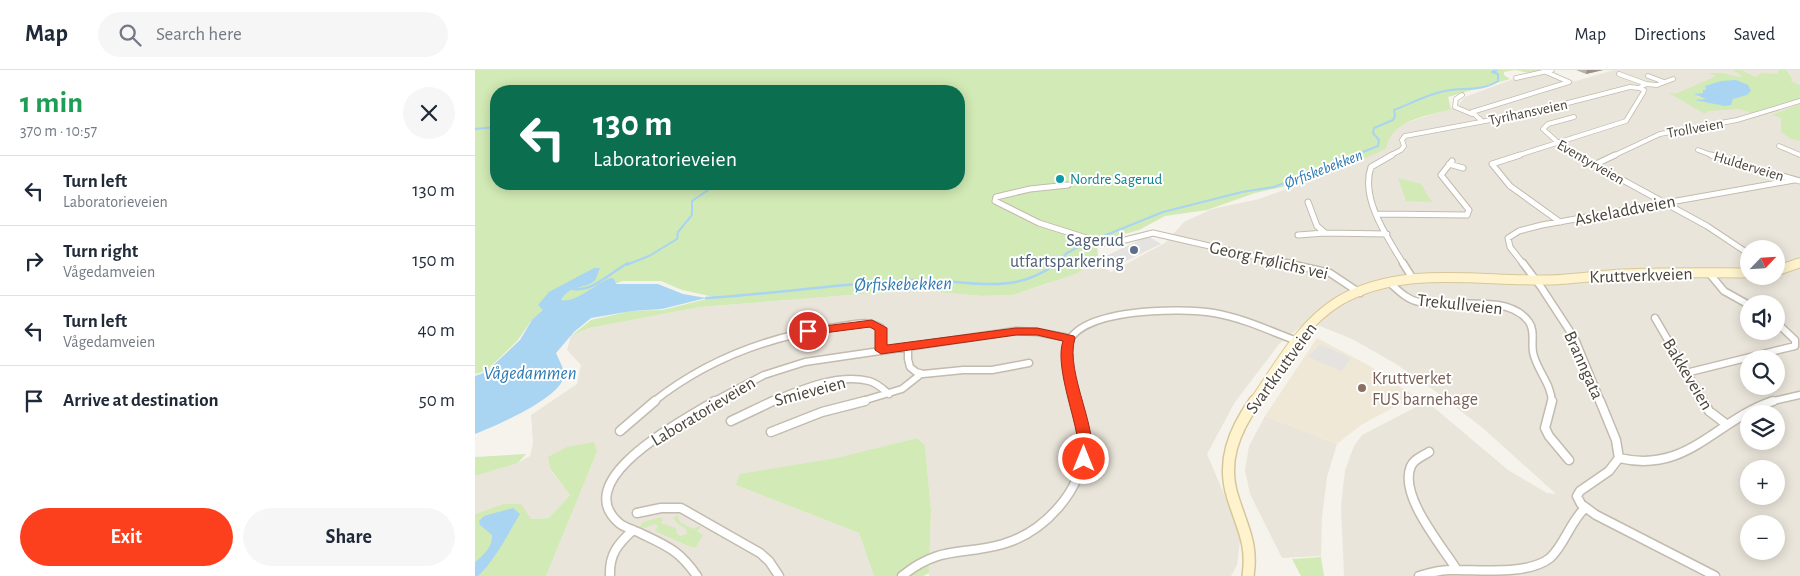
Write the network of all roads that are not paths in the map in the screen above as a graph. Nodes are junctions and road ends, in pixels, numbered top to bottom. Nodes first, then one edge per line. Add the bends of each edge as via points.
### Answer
1 (1549, 71) edge
2 (1619, 74) dead end
3 (1647, 76) dead end
4 (1516, 78) dead end
5 (1673, 79) dead end
6 (1664, 82) junction
7 (1646, 84) junction
8 (1639, 88) junction
9 (1462, 95) dead end
10 (1800, 101) edge
11 (1472, 114) junction
12 (1574, 117) dead end
13 (1483, 121) junction
14 (1557, 144) junction
15 (1779, 146) dead end
16 (1698, 150) dead end
17 (1800, 155) edge
18 (1595, 165) junction
19 (1463, 168) dead end
20 (1794, 180) junction
21 (1800, 180) edge
22 (1068, 185) dead end
23 (1308, 202) dead end
24 (1663, 203) junction
25 (1377, 214) junction
26 (1560, 222) junction
27 (1325, 233) junction
28 (1387, 234) junction
29 (1298, 235) dead end
30 (1740, 248) edge
31 (1800, 263) edge
32 (1785, 267) edge
33 (1709, 273) junction
34 (1740, 273) edge
35 (1413, 279) junction
36 (1534, 280) junction
37 (1390, 283) junction
38 (1360, 293) junction
39 (1740, 300) edge
40 (1655, 318) dead end
41 (1785, 331) edge
42 (1069, 338) junction
43 (1297, 341) junction
44 (908, 346) junction
45 (881, 350) junction
46 (1029, 363) dead end
47 (1685, 373) junction
48 (921, 374) junction
49 (889, 394) junction
50 (1800, 395) edge
51 (731, 421) dead end
52 (1726, 424) junction
53 (619, 431) dead end
54 (771, 432) dead end
55 (1429, 452) dead end
56 (1619, 458) junction
57 (1569, 460) dead end
58 (1585, 508) junction
59 (637, 513) dead end
60 (633, 530) junction
61 (1457, 570) junction
62 (611, 576) edge
63 (697, 576) edge
64 (779, 576) edge
65 (902, 576) edge
66 (1248, 576) edge
67 (1419, 576) edge
68 (1715, 576) edge

1 - 4 street
1 - 11 street via 1569,82 1477,109
2 - 7 street
3 - 6 street
5 - 6 street
6 - 7 street
7 - 8 street
8 - 13 street, Tyrihansveien via 1630,87 1529,113
8 - 14 street via 1644,90 1643,93 1628,120
9 - 11 street via 1456,99 1455,107
10 - 18 street, Trollveien via 1737,120 1660,134
11 - 13 street
12 - 14 street, Eventyrveien via 1548,124 1543,129
13 - 25 street, Tyrihansveien via 1405,136 1402,140 1404,146 1398,153 1383,159 1367,174 1371,203
14 - 18 street, Eventyrveien
14 - 26 street via 1492,164 1510,186
15 - 17 street
16 - 20 street, Hulderveien
18 - 24 street, Eventyrveien
19 - 25 street via 1451,163 1441,175 1469,210 1467,215
20 - 21 street, Hulderveien
20 - 24 street, Askeladdveien
22 - 38 street, Georg Frølichs vei via 1006,193 995,201 1039,223 1102,243 1153,233 1167,235 1330,273
23 - 27 street via 1317,226
24 - 26 street, Askeladdveien
24 - 30 street, Eventyrveien
25 - 28 street
26 - 36 street, Askeladdveien via 1523,230 1508,238 1510,247
27 - 28 street
27 - 29 street
28 - 35 street
31 - 32 street
33 - 34 street, Kruttverkveien
33 - 36 street, Kruttverkveien
33 - 39 street via 1724,290
35 - 36 street, Svartkruttveien via 1454,276
35 - 37 street, Svartkruttveien
36 - 56 street, Branngata via 1575,339 1616,440
37 - 38 street, Svartkruttveien
37 - 57 street, Trekullveien via 1417,302 1497,305 1515,310 1527,319 1531,326 1533,354 1552,398 1545,428
38 - 43 street, Svartkruttveien via 1324,312
40 - 47 street, Bakkeveien
41 - 47 street via 1795,340 1795,346
42 - 43 street via 1081,328 1101,320 1179,310 1222,314
42 - 44 street, Laboratorieveien via 1016,331
42 - 65 street via 1067,362 1085,449 1079,474 1063,502 1041,524 1015,539 994,546 943,553 921,562
43 - 66 street, Svartkruttveien via 1230,446 1228,480 1231,498 1251,546
44 - 45 street, Laboratorieveien
44 - 48 street via 908,364
45 - 53 street via 881,328 872,323 775,340 732,356 681,382
45 - 60 street, Laboratorieveien via 805,362 765,375 723,396 638,451 615,474 606,501 614,519
46 - 48 street via 993,370
47 - 52 street, Bakkeveien via 1709,411
48 - 49 street, Smieveien via 904,388
49 - 51 street, Smieveien via 871,382 843,380 786,395
49 - 54 street, Smieveien via 830,409
50 - 52 street via 1765,403
52 - 56 street via 1694,447 1668,458 1641,462
55 - 61 street via 1409,468 1410,490
56 - 58 street via 1609,471 1580,491 1578,500
58 - 61 street via 1577,514 1552,557 1535,568 1516,572
58 - 68 street
59 - 64 street via 681,508 766,557
60 - 62 street via 614,549
60 - 63 street, Laboratorieveien via 679,554
61 - 67 street

